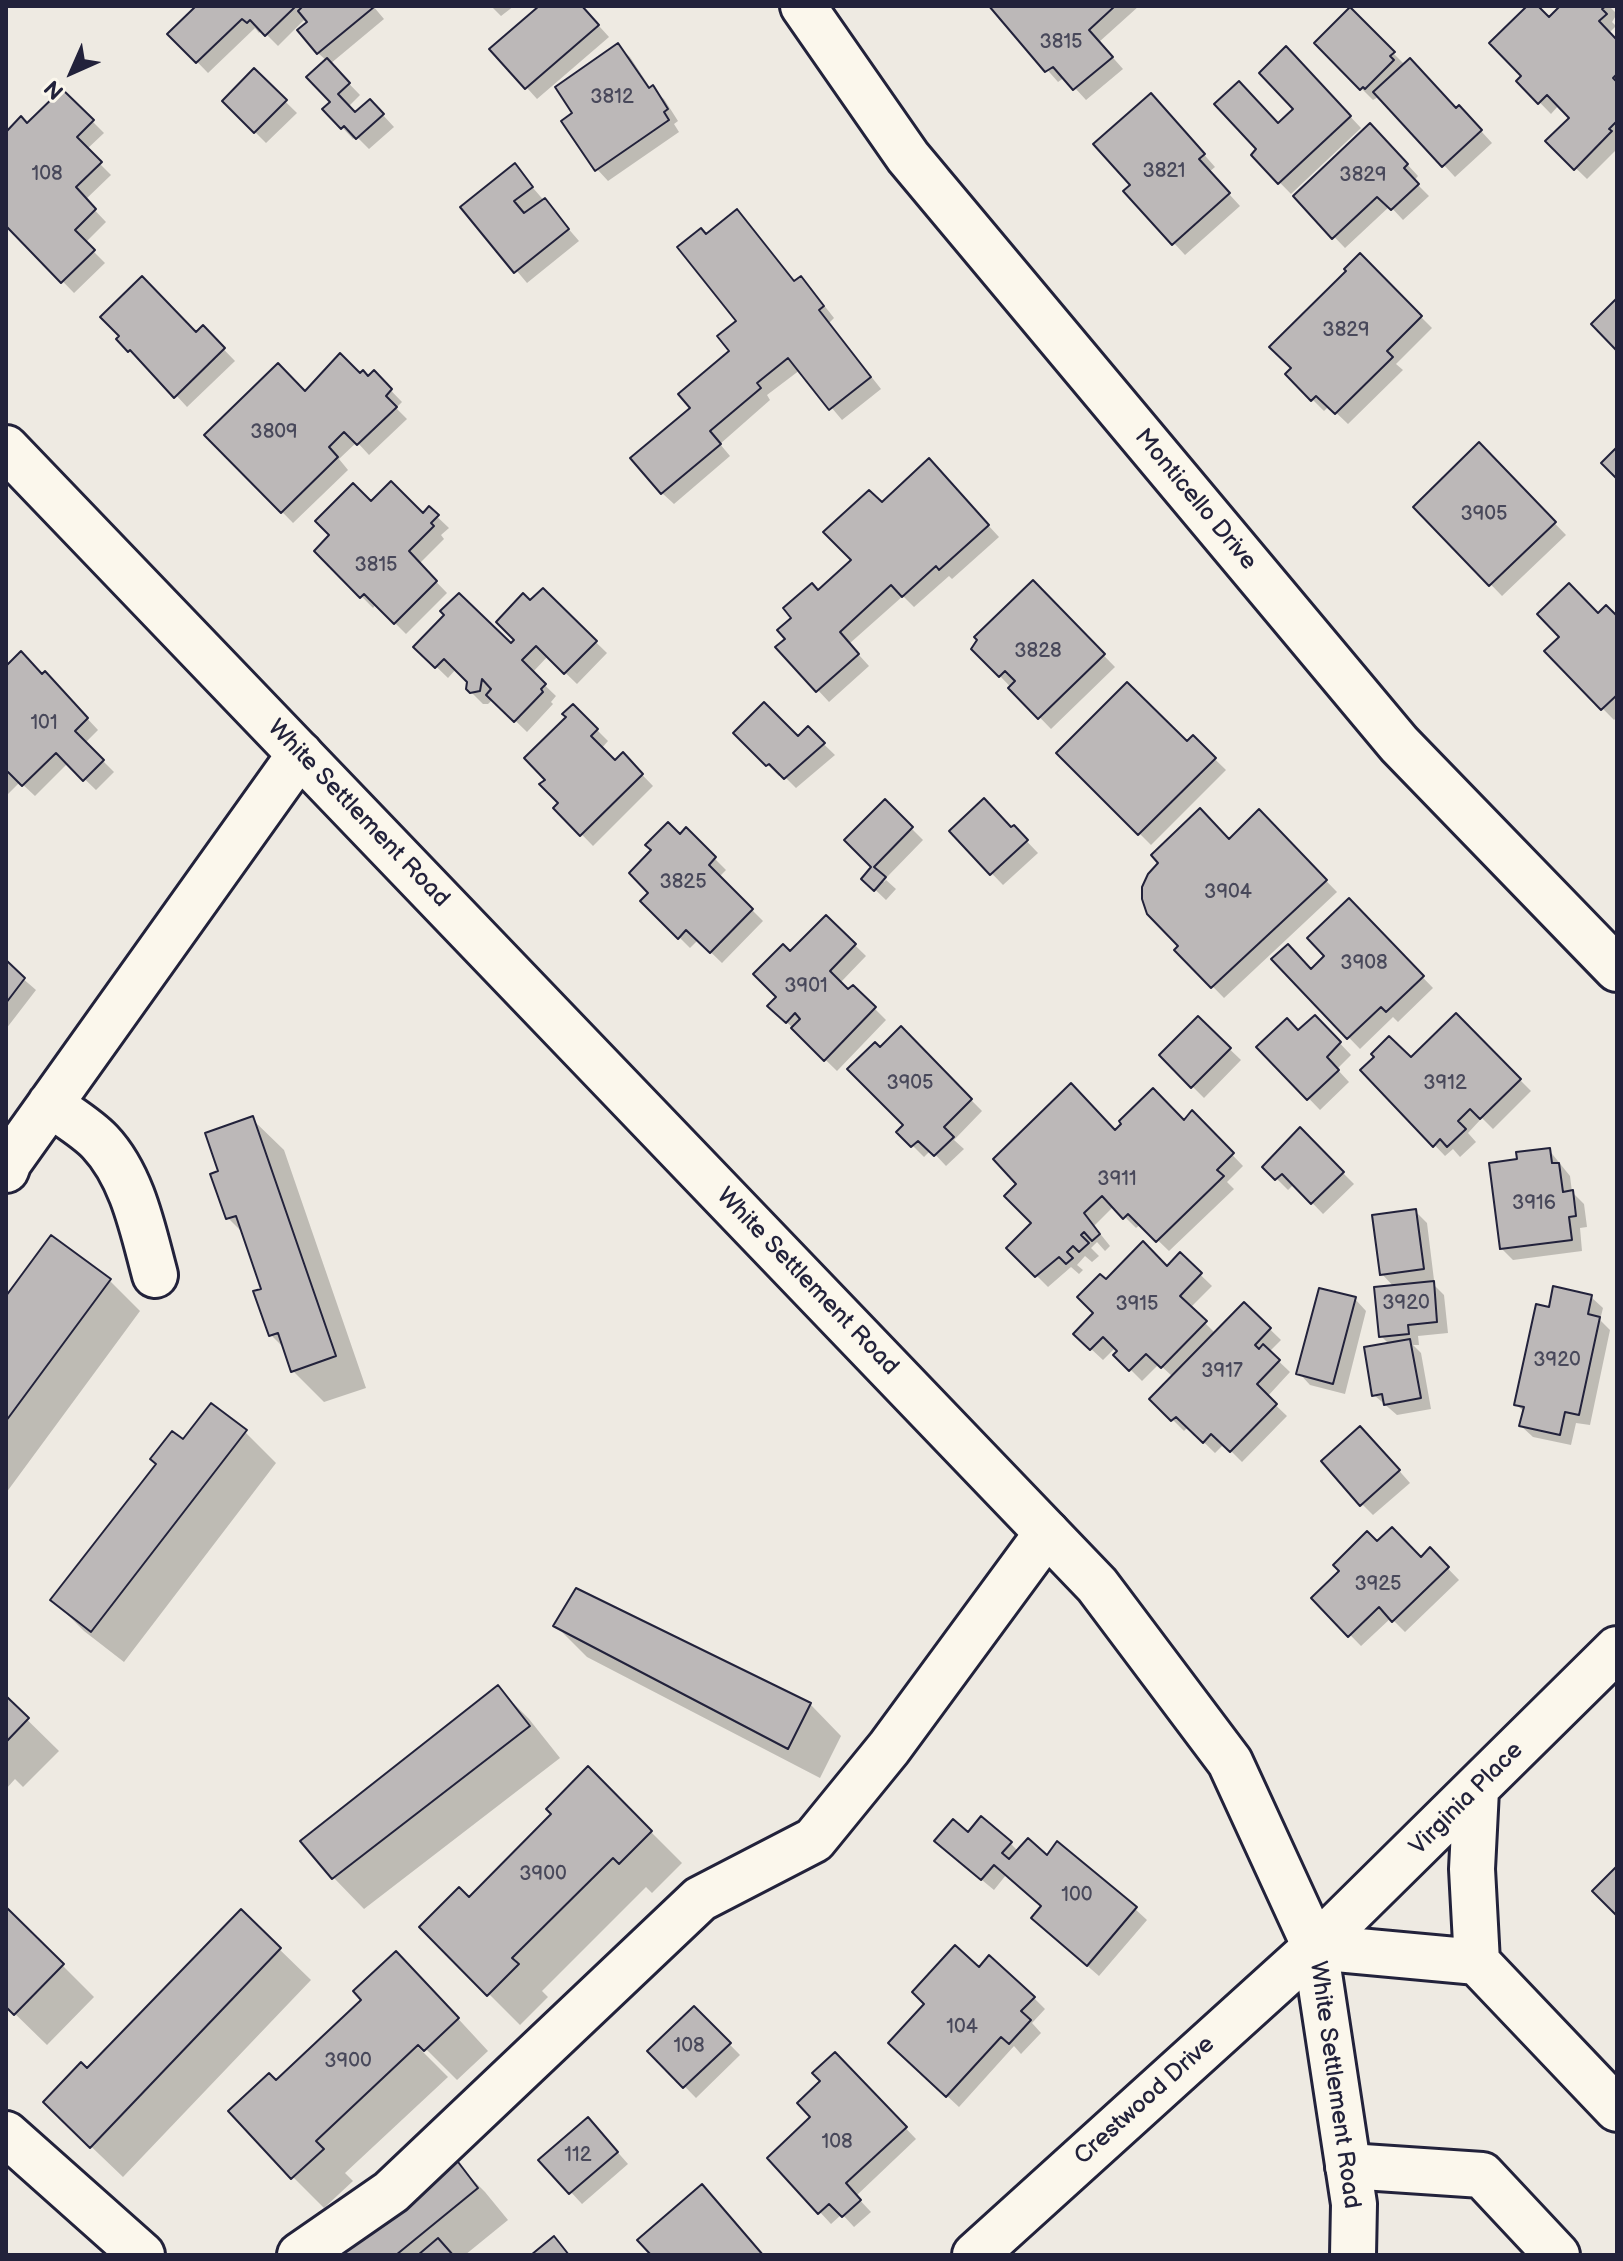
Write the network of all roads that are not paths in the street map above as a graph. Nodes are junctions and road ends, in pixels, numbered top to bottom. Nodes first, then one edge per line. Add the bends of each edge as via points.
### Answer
1 (803, 6) edge
2 (6, 448) edge
3 (300, 754) junction
4 (1617, 969) edge
5 (50, 1104) junction
6 (6, 1170) edge
7 (155, 1275) dead end
8 (1047, 1533) junction
9 (1617, 1649) edge
10 (1476, 1790) junction
11 (1315, 1947) junction
12 (1477, 1962) junction
13 (1617, 2109) edge
14 (6, 2134) edge
15 (1348, 2166) junction
16 (142, 2255) edge
17 (300, 2255) edge
18 (975, 2255) edge
19 (1353, 2255) edge
20 (1557, 2255) edge

1 - 4 street, Monticello Drive via 908,157 1399,744
2 - 3 street, White Settlement Road
3 - 5 street
3 - 8 street, White Settlement Road
5 - 6 street
5 - 7 street via 100,1142 119,1168
8 - 11 street, White Settlement Road via 1097,1585 1230,1762
8 - 17 street via 889,1748 814,1840 700,1899 391,2192
9 - 10 street, Virginia Place
10 - 11 street, Virginia Place
10 - 12 street via 1472,1869
11 - 12 street
11 - 15 street, White Settlement Road
11 - 18 street, Crestwood Drive
12 - 13 street
14 - 16 street
15 - 19 street, White Settlement Road
15 - 20 street via 1482,2175

